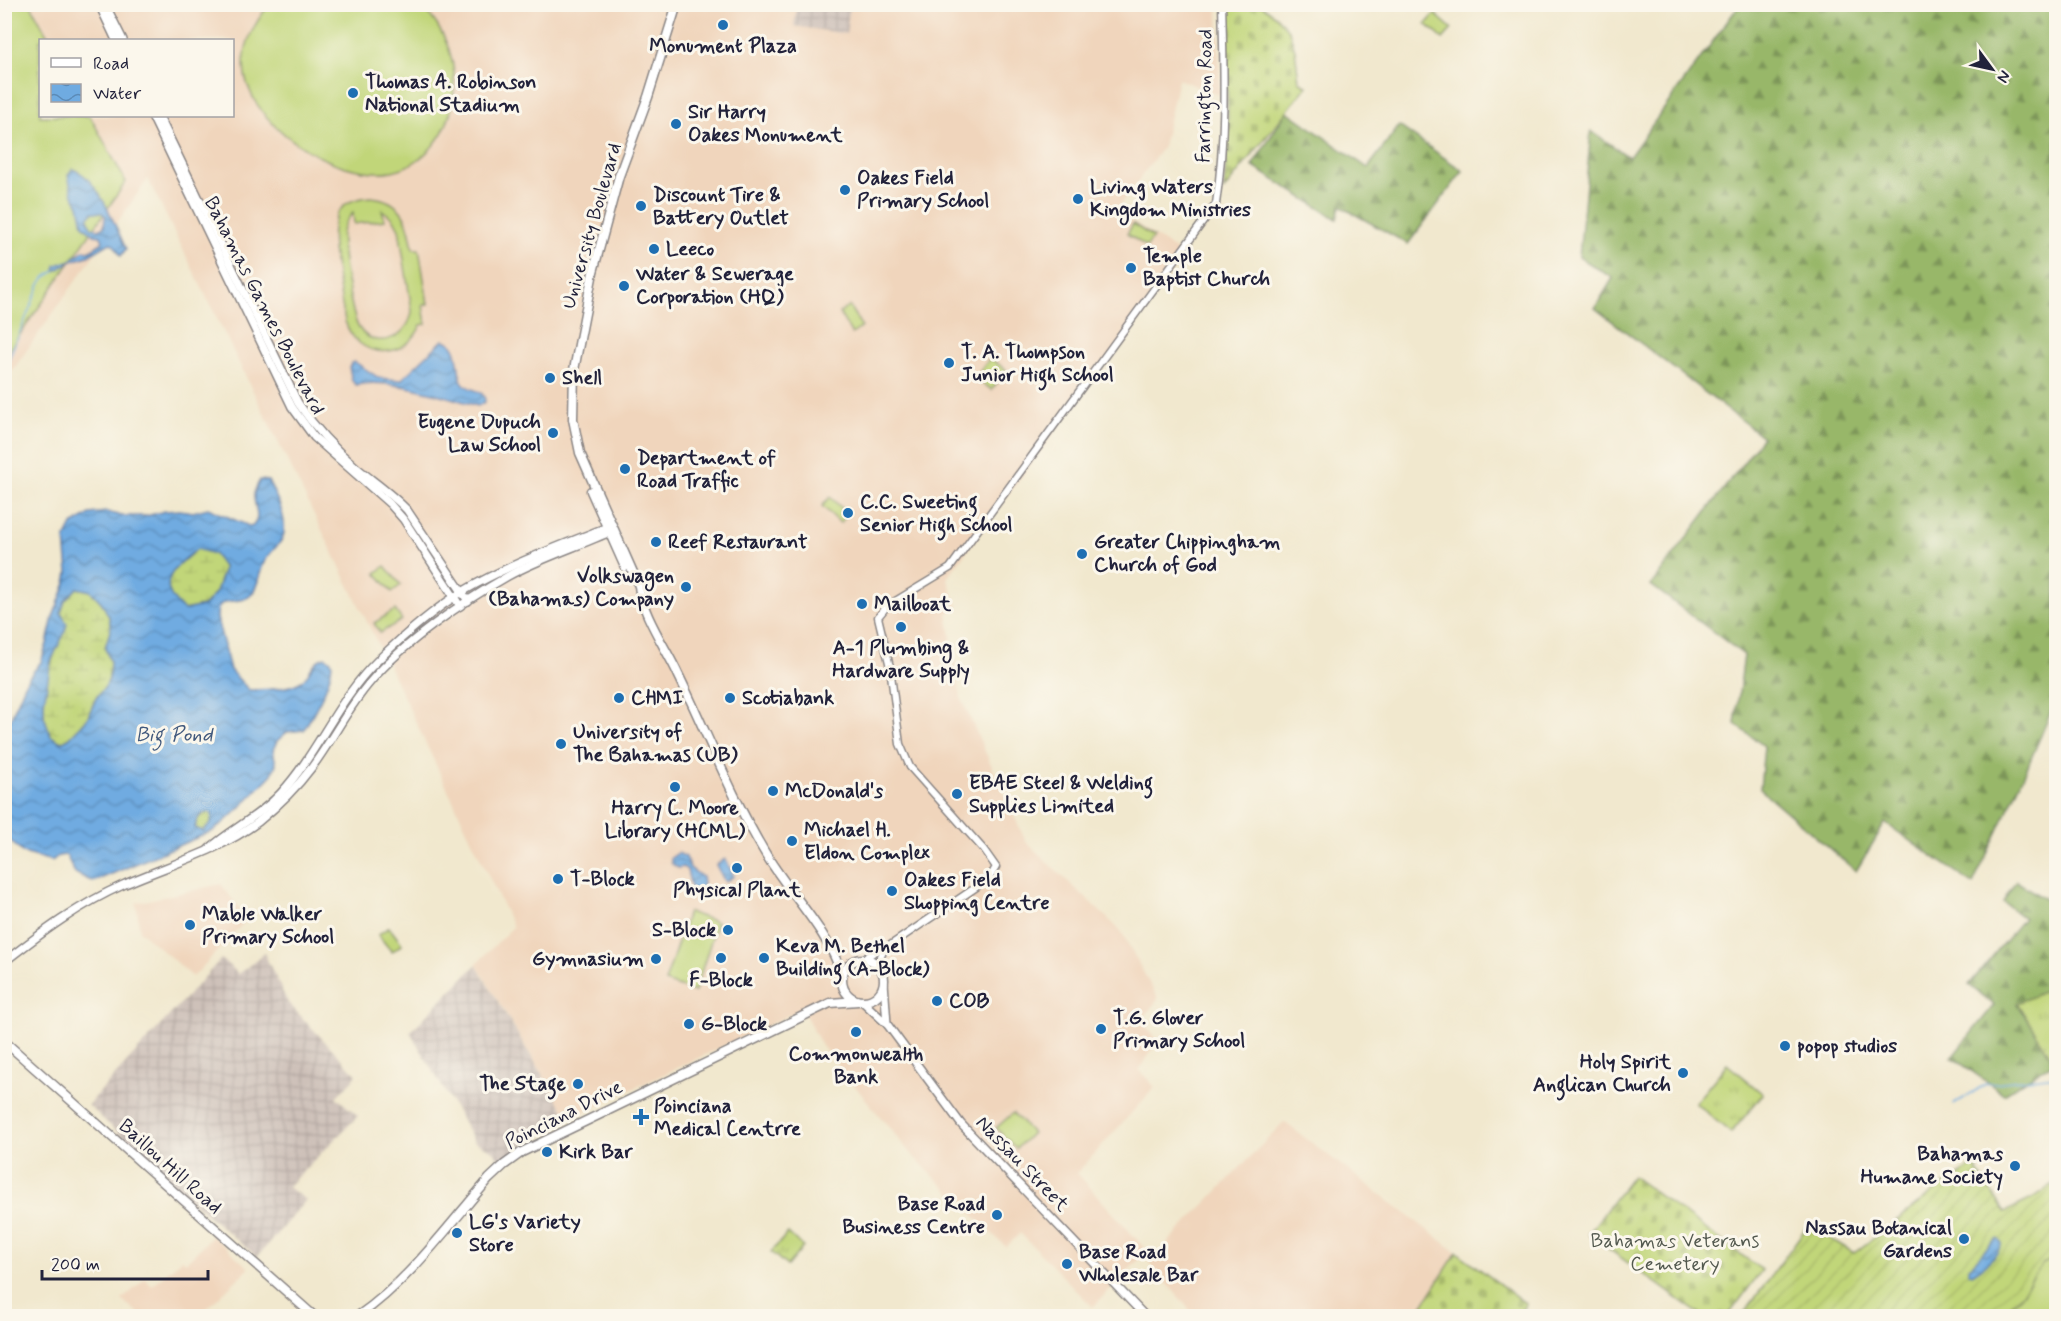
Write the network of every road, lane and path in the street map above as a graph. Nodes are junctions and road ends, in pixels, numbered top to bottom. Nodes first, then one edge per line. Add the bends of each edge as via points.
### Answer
1 (99, 4) edge
2 (105, 4) edge
3 (677, 4) edge
4 (1222, 4) edge
5 (116, 39) edge
6 (122, 39) edge
7 (152, 117) edge
8 (159, 117) edge
9 (384, 494) junction
10 (610, 529) junction
11 (462, 592) junction
12 (454, 597) junction
13 (468, 601) junction
14 (460, 606) junction
15 (207, 850) junction
16 (886, 948) junction
17 (834, 951) junction
18 (865, 958) junction
19 (852, 961) junction
20 (4, 962) edge
21 (879, 966) junction
22 (842, 975) junction
23 (884, 981) junction
24 (843, 988) junction
25 (860, 1001) junction
26 (830, 1003) junction
27 (887, 1024) junction
28 (4, 1041) edge
29 (314, 1317) edge
30 (358, 1317) edge
31 (1145, 1317) edge

1 - 5 main road
2 - 6 main road
3 - 10 main road, University Boulevard via 619,176 574,359 573,419 585,474
4 - 16 street, Farrington Road via 1224,131 1216,204 950,568 887,606 878,617 891,670 903,754 910,768 996,867 978,886
7 - 9 main road, Bahamas Games Boulevard via 292,407 314,437
8 - 9 main road, Bahamas Games Boulevard via 298,403 327,440
9 - 11 main road, Bahamas Games Boulevard via 401,504 416,522
9 - 12 main road, Bahamas Games Boulevard
10 - 11 main road via 506,568
10 - 13 main road via 510,575
10 - 17 main road, University Boulevard via 742,815 765,855
11 - 12 main road
11 - 13 main road, Bahamas Games Boulevard
12 - 14 main road, Bahamas Games Boulevard
12 - 15 main road via 363,675 281,793
13 - 14 main road
14 - 15 main road via 404,649 371,681 313,766 286,797 243,833
15 - 20 main road via 105,894
16 - 18 street
16 - 21 street
17 - 19 main road, University Boulevard
17 - 22 main road, University Boulevard
18 - 19 main road
18 - 21 main road
19 - 22 main road
21 - 23 main road
22 - 24 main road
23 - 25 main road via 878,995
23 - 27 main road
24 - 25 main road
24 - 26 main road
25 - 26 main road
25 - 27 main road, Nassau Street
26 - 30 main road, Poinciana Drive via 522,1152 489,1179 398,1284
27 - 31 main road, Nassau Street via 961,1124
28 - 29 main road, Baillou Hill Road

